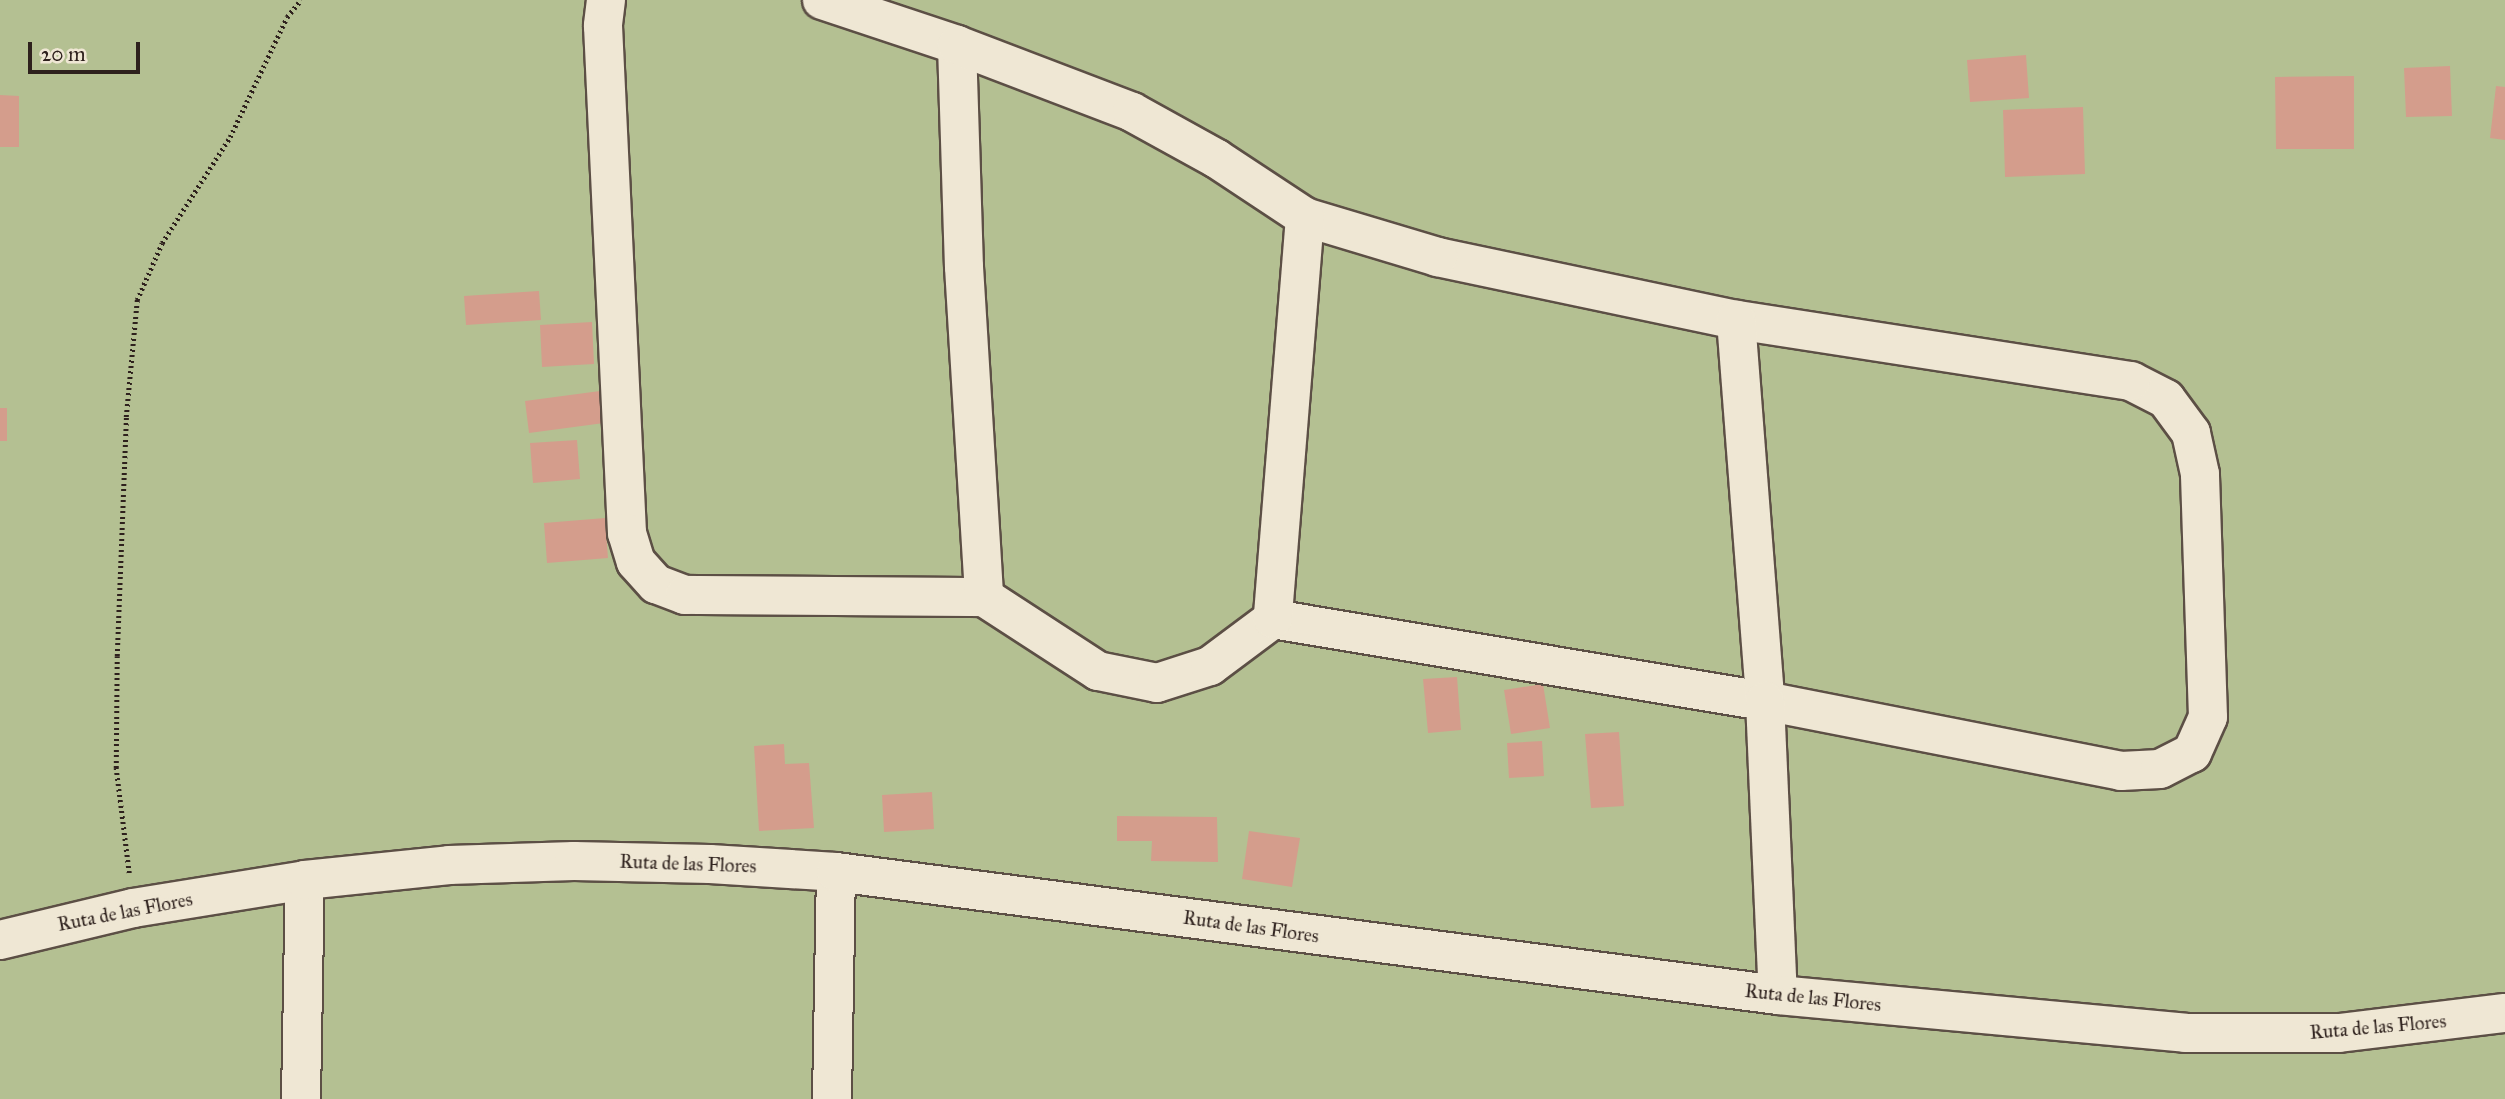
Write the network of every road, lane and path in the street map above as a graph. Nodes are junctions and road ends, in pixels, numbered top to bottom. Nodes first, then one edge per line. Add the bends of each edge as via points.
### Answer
1 (301, 0) edge
2 (606, 0) edge
3 (822, 0) edge
4 (957, 45) junction
5 (1305, 217) junction
6 (1736, 320) junction
7 (984, 597) junction
8 (1273, 619) junction
9 (1765, 701) junction
10 (836, 872) junction
11 (305, 880) junction
12 (133, 908) junction
13 (0, 940) edge
14 (1778, 995) junction
15 (2505, 1013) edge
16 (301, 1099) edge
17 (832, 1099) edge

1 - 12 path via 287,17 230,137 162,243 136,300 126,416 116,755
2 - 7 street via 604,40 627,533 636,562 656,584 685,595
3 - 4 street
4 - 5 street via 1132,112 1217,159
4 - 7 street via 964,267
5 - 6 street via 1438,257
5 - 8 street
6 - 9 street
6 - 9 street via 2130,381 2166,399 2191,433 2200,474 2208,718 2192,752 2160,769 2121,771
7 - 8 street via 1098,671 1157,683 1210,666
8 - 9 street
9 - 14 street
10 - 11 street, Ruta de las Flores via 574,861 449,865
10 - 14 street, Ruta de las Flores
10 - 17 street
11 - 12 street, Ruta de las Flores
11 - 16 street
12 - 13 street, Ruta de las Flores
14 - 15 street, Ruta de las Flores via 2185,1033 2339,1033

